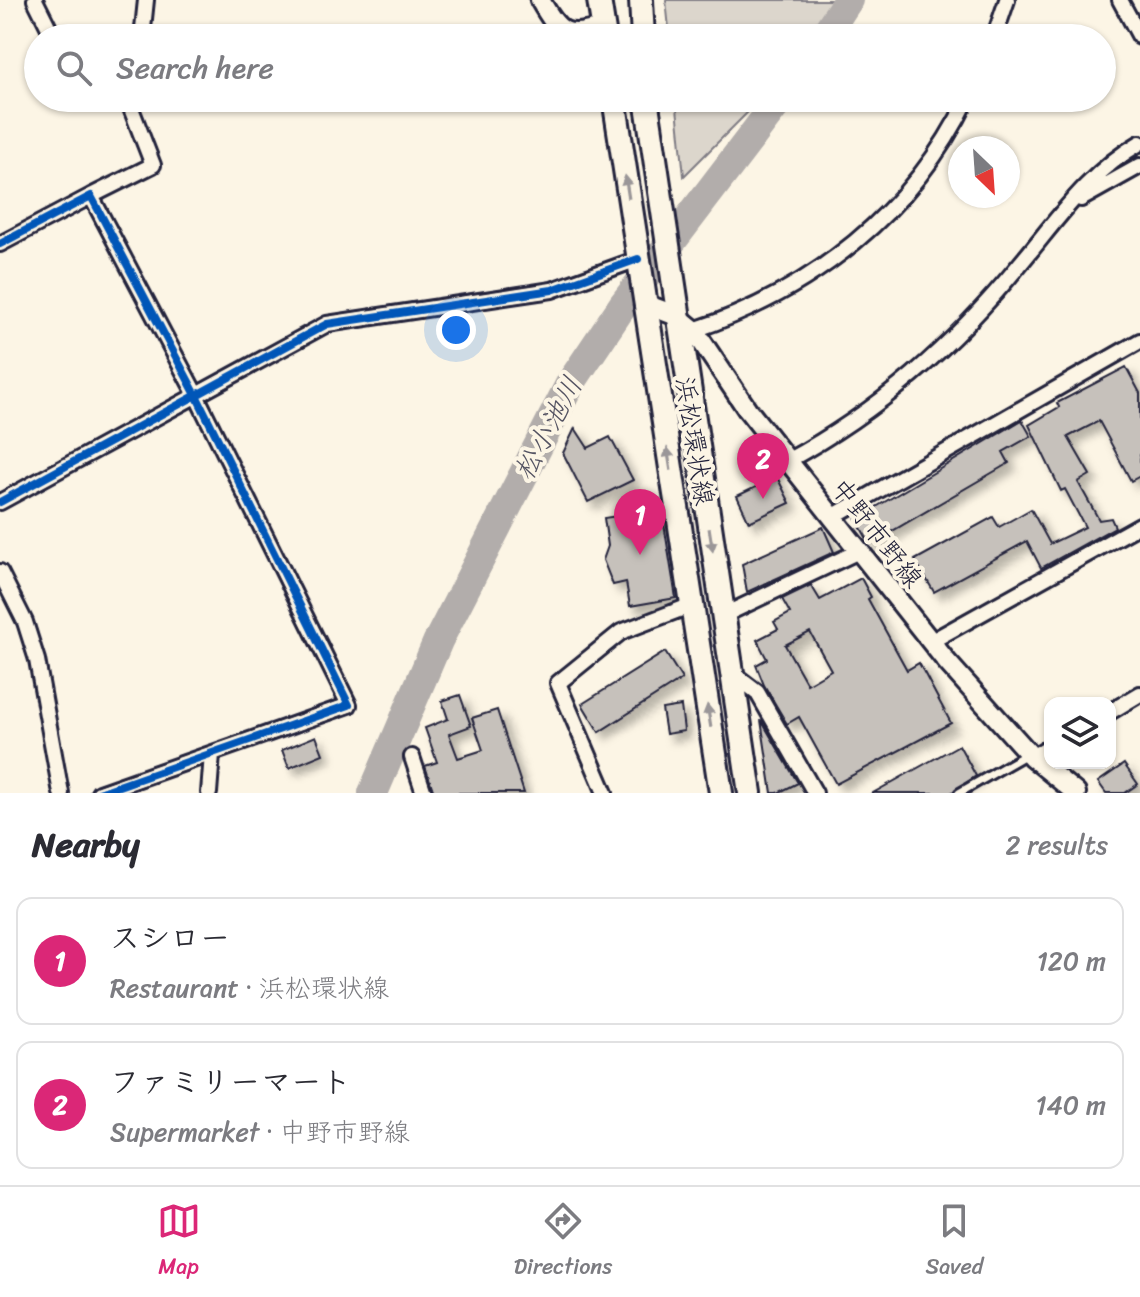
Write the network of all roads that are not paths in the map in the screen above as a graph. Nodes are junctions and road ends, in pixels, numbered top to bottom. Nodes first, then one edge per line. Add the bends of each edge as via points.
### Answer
1 (35, 0) edge
2 (146, 0) edge
3 (540, 0) edge
4 (599, 0) edge
5 (629, 0) edge
6 (641, 0) edge
7 (1007, 0) edge
8 (1120, 0) edge
9 (47, 24) edge
10 (143, 24) edge
11 (555, 24) edge
12 (603, 24) edge
13 (633, 24) edge
14 (642, 24) edge
15 (999, 24) edge
16 (1140, 37) edge
17 (132, 112) edge
18 (616, 112) edge
19 (648, 112) edge
20 (961, 112) edge
21 (1140, 143) edge
22 (1140, 166) edge
23 (91, 196) junction
24 (1061, 210) junction
25 (0, 244) edge
26 (639, 261) junction
27 (645, 304) junction
28 (685, 323) junction
29 (1140, 341) edge
30 (196, 395) junction
31 (787, 461) junction
32 (0, 502) edge
33 (832, 517) junction
34 (1140, 525) edge
35 (859, 551) junction
36 (0, 572) edge
37 (692, 605) junction
38 (722, 616) junction
39 (930, 642) junction
40 (731, 673) junction
41 (1140, 694) edge
42 (1116, 708) edge
43 (1044, 749) edge
44 (212, 754) junction
45 (1031, 755) junction
46 (412, 757) dead end
47 (61, 793) edge
48 (99, 793) edge
49 (209, 793) edge
50 (424, 793) edge
51 (605, 793) edge
52 (721, 793) edge
53 (750, 793) edge
54 (815, 793) edge
55 (959, 793) edge
56 (1076, 793) edge

1 - 9 street
2 - 10 street
3 - 11 main road
4 - 12 main road
5 - 13 main road
6 - 14 main road
7 - 15 street
8 - 16 street
17 - 23 street via 153,165
26 -> 18 main road, 浜松環状線
19 - 28 main road, 浜松環状線 via 671,269
20 - 28 street via 913,185 849,248 807,280 725,319
21 - 24 street via 1117,157
22 - 24 street
23 - 25 street
23 - 30 street
24 - 31 street via 1019,266 904,386 842,431
26 - 27 main road, 浜松環状線
26 - 30 street via 552,290 327,324
27 - 28 main road
37 -> 27 main road, 浜松環状線
28 - 31 main road, 中野市野線
28 -> 38 main road, 浜松環状線
29 - 33 street
30 - 32 street
30 - 44 street via 349,705
31 - 33 main road, 中野市野線
33 - 35 main road, 中野市野線
34 - 39 street
35 - 38 street
35 - 39 main road, 中野市野線
36 - 47 street via 37,660
37 - 51 street via 621,632 558,683
52 -> 37 main road, 浜松環状線
38 - 40 main road, 浜松環状線
39 - 45 main road, 中野市野線
40 - 53 main road, 浜松環状線
40 - 54 street via 757,692
41 - 42 street
43 - 45 street
44 - 48 street
44 - 49 street
45 - 55 lane
45 - 56 main road, 中野市野線
46 - 50 street

